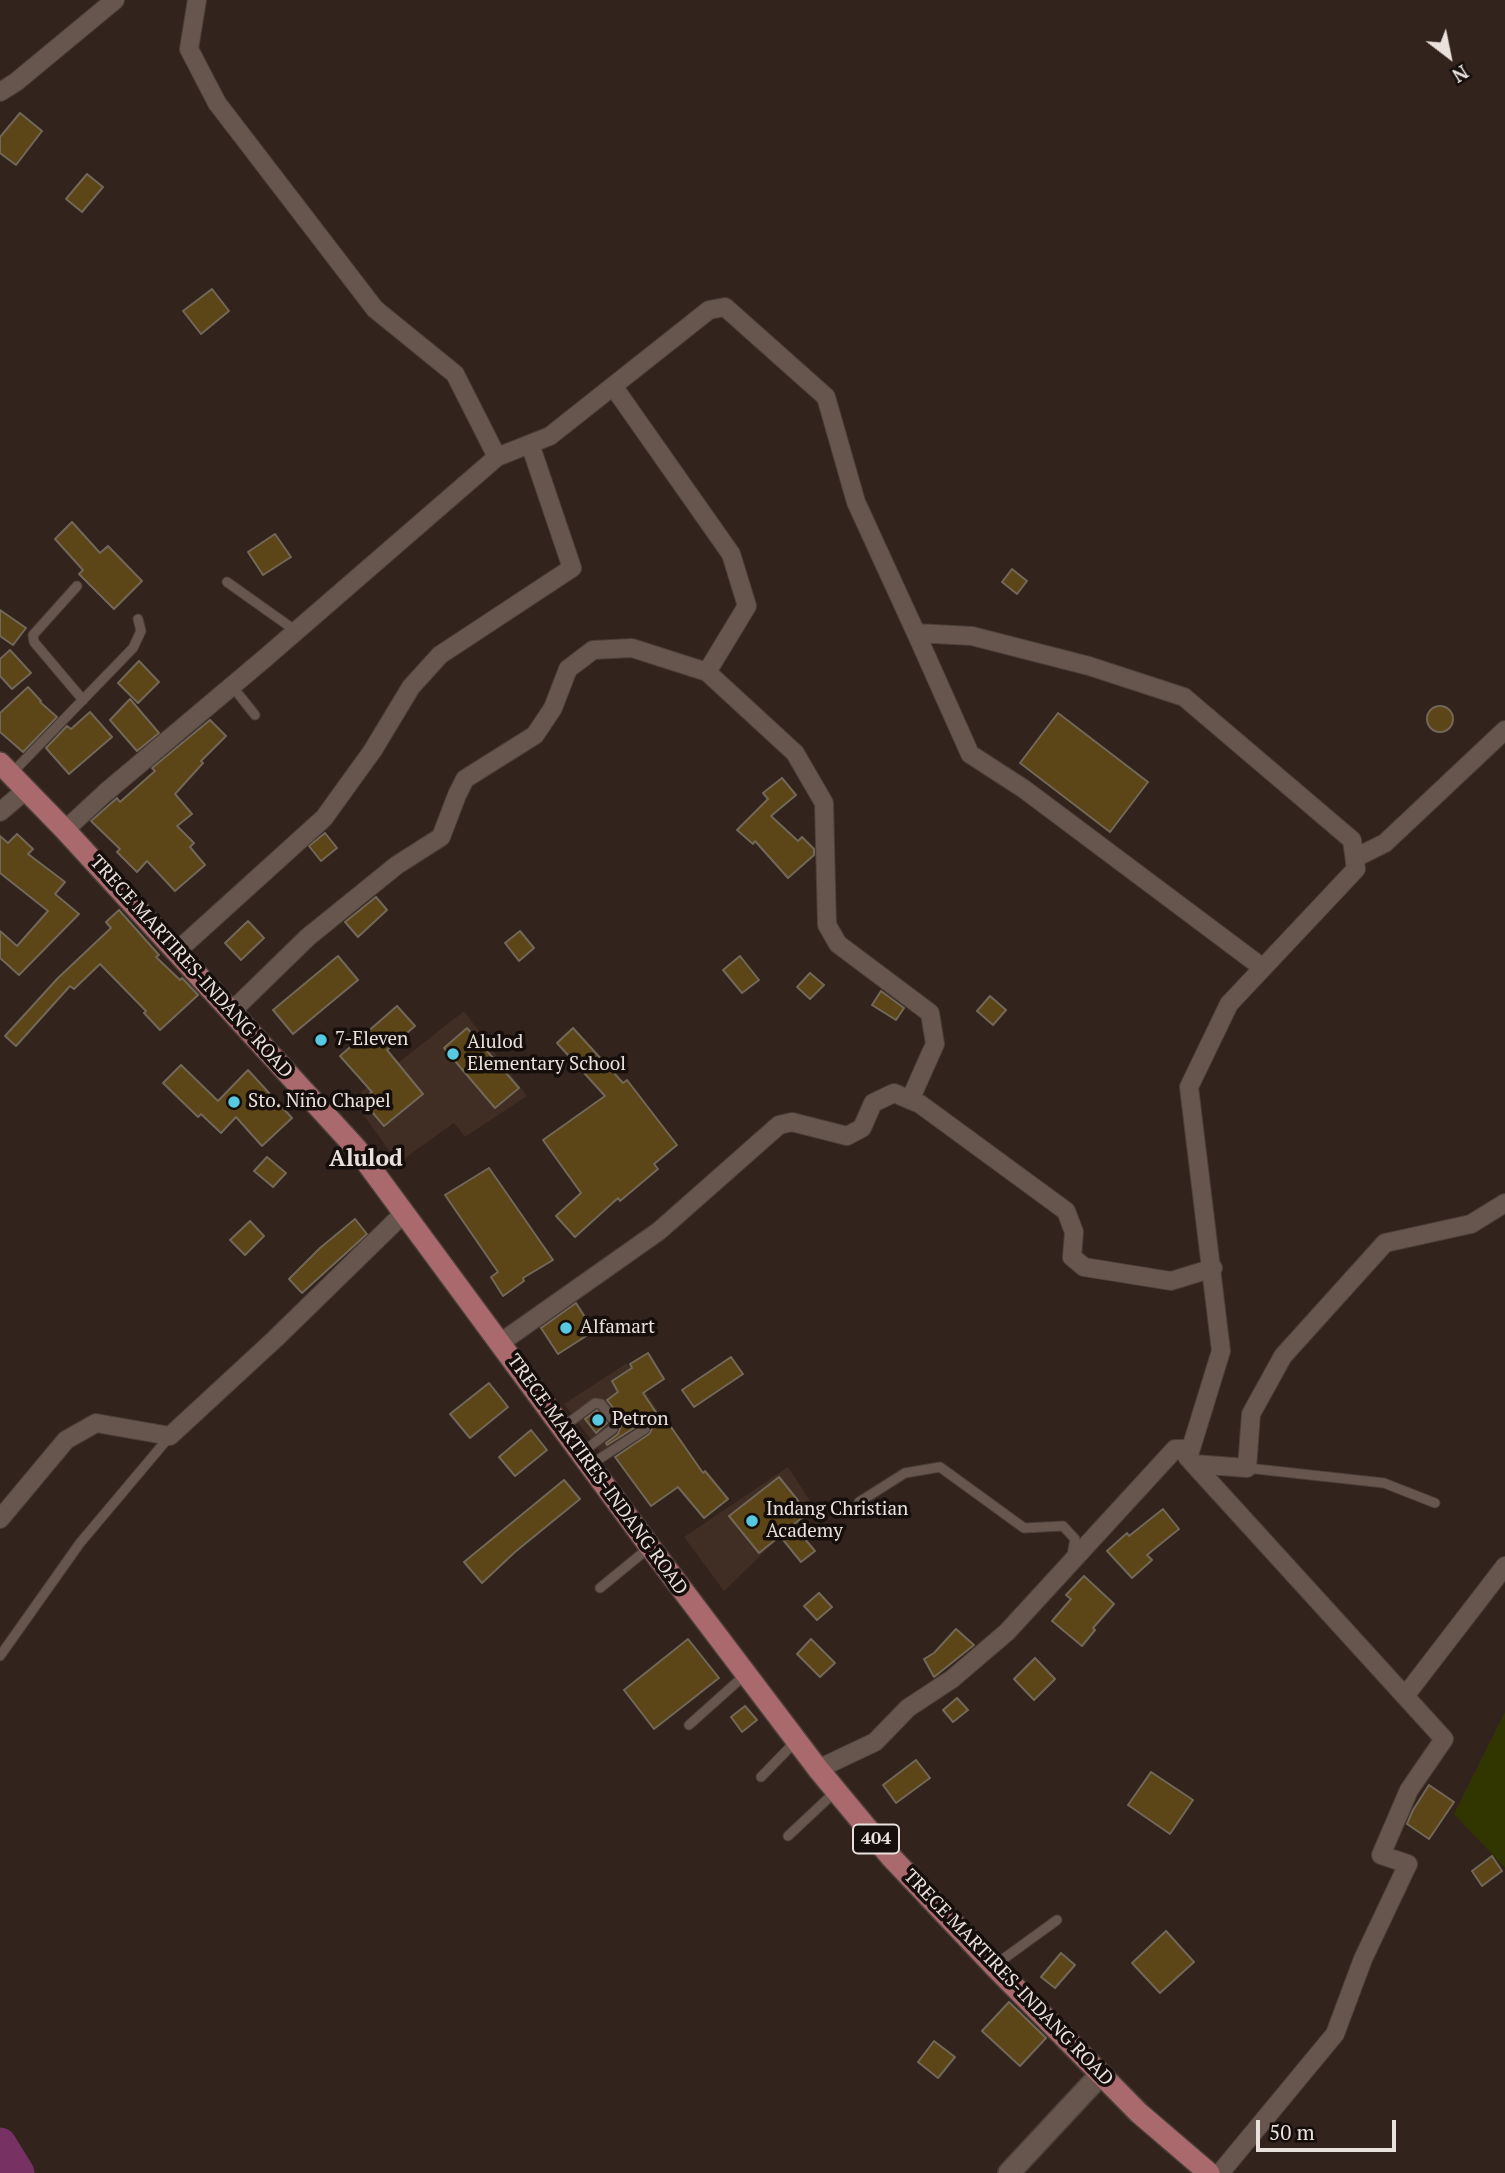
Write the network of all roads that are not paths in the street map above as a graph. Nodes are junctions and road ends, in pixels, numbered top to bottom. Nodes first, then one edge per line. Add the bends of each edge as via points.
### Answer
1 (115, 0) edge
2 (197, 0) edge
3 (0, 92) edge
4 (613, 386) junction
5 (530, 444) junction
6 (497, 457) junction
7 (227, 582) dead end
8 (77, 586) dead end
9 (138, 619) dead end
10 (296, 631) junction
11 (916, 633) junction
12 (707, 672) junction
13 (232, 686) junction
14 (83, 700) junction
15 (256, 715) dead end
16 (1505, 730) edge
17 (6, 769) edge
18 (26, 790) junction
19 (0, 813) edge
20 (65, 830) junction
21 (1355, 858) junction
22 (176, 952) junction
23 (1263, 968) junction
24 (231, 1012) junction
25 (910, 1100) junction
26 (1505, 1203) edge
27 (404, 1213) junction
28 (1213, 1268) junction
29 (500, 1343) junction
30 (562, 1427) junction
31 (645, 1429) dead end
32 (170, 1436) junction
33 (585, 1459) junction
34 (1191, 1461) junction
35 (1247, 1468) junction
36 (859, 1502) dead end
37 (1434, 1503) dead end
38 (0, 1519) edge
39 (650, 1547) junction
40 (1070, 1564) junction
41 (1505, 1567) edge
42 (600, 1588) dead end
43 (0, 1656) edge
44 (746, 1674) junction
45 (1405, 1696) junction
46 (689, 1725) dead end
47 (797, 1739) junction
48 (818, 1769) junction
49 (761, 1777) dead end
50 (836, 1791) junction
51 (788, 1836) dead end
52 (1057, 1920) dead end
53 (994, 1966) junction
54 (1101, 2074) junction
55 (1009, 2173) edge
56 (1209, 2173) edge
57 (1220, 2173) edge

1 - 3 street
2 - 6 street via 189,49 217,103 375,309 455,374
4 - 5 street via 550,436
4 - 11 street via 709,310 725,307 826,397 856,502
4 - 12 street via 732,554 747,606
5 - 6 street
5 - 22 street via 572,568 440,655 411,687 324,818
6 - 10 street
7 - 10 lane
8 - 14 lane via 33,635
9 - 14 lane via 141,631 133,648
10 - 13 street
11 - 21 street via 972,636 1184,697 1352,840
11 - 23 street via 970,754 1024,789
12 - 24 street via 632,648 593,650 568,669 554,708 534,735 465,779 441,837 397,865 308,937
12 - 25 street via 795,752 824,803 827,925 838,944 930,1013 935,1044
13 - 15 lane
13 - 20 street
14 - 17 lane
16 - 21 street via 1385,843
17 - 18 main road, TRECE MARTIRES-INDANG ROAD / 404
18 - 19 street
18 - 20 main road, TRECE MARTIRES-INDANG ROAD / 404
20 - 22 main road, TRECE MARTIRES-INDANG ROAD / 404
21 - 23 street via 1356,869
22 - 24 main road, TRECE MARTIRES-INDANG ROAD / 404
23 - 28 street via 1229,1004 1189,1087
24 - 27 main road, TRECE MARTIRES-INDANG ROAD / 404 via 356,1148
25 - 28 street via 1066,1211 1074,1232 1072,1257 1084,1267 1171,1281
25 - 29 street via 894,1093 873,1103 862,1128 847,1136 792,1122 779,1125 659,1231
26 - 35 street via 1471,1224 1384,1243 1283,1356 1251,1414
27 - 29 main road, TRECE MARTIRES-INDANG ROAD / 404
27 - 32 street
28 - 34 street via 1221,1351
29 - 30 main road, TRECE MARTIRES-INDANG ROAD / 404
30 - 33 main road, TRECE MARTIRES-INDANG ROAD / 404
30 - 33 lane via 595,1402 615,1422
31 - 33 lane
32 - 38 street via 96,1423 66,1440
32 - 43 lane via 80,1543
33 - 39 main road, TRECE MARTIRES-INDANG ROAD / 404
34 - 35 street
34 - 40 street via 1183,1449 1175,1449
34 - 45 street
35 - 37 lane via 1384,1483
36 - 40 lane via 905,1473 940,1467 1024,1528 1063,1526 1076,1539
39 - 42 lane
39 - 44 main road, TRECE MARTIRES-INDANG ROAD / 404
40 - 48 street via 1007,1632 908,1709 875,1742
41 - 45 street
44 - 46 lane
44 - 47 main road, TRECE MARTIRES-INDANG ROAD / 404
45 - 57 street via 1444,1739 1409,1790 1381,1855 1408,1864 1363,1959 1335,2034
47 - 48 main road, TRECE MARTIRES-INDANG ROAD / 404
47 - 49 lane
48 - 50 main road, TRECE MARTIRES-INDANG ROAD / 404
50 - 51 lane
50 - 53 main road, TRECE MARTIRES-INDANG ROAD / 404
52 - 53 lane
53 - 54 main road, TRECE MARTIRES-INDANG ROAD / 404
54 - 55 street
54 - 56 main road, TRECE MARTIRES-INDANG ROAD / 404

